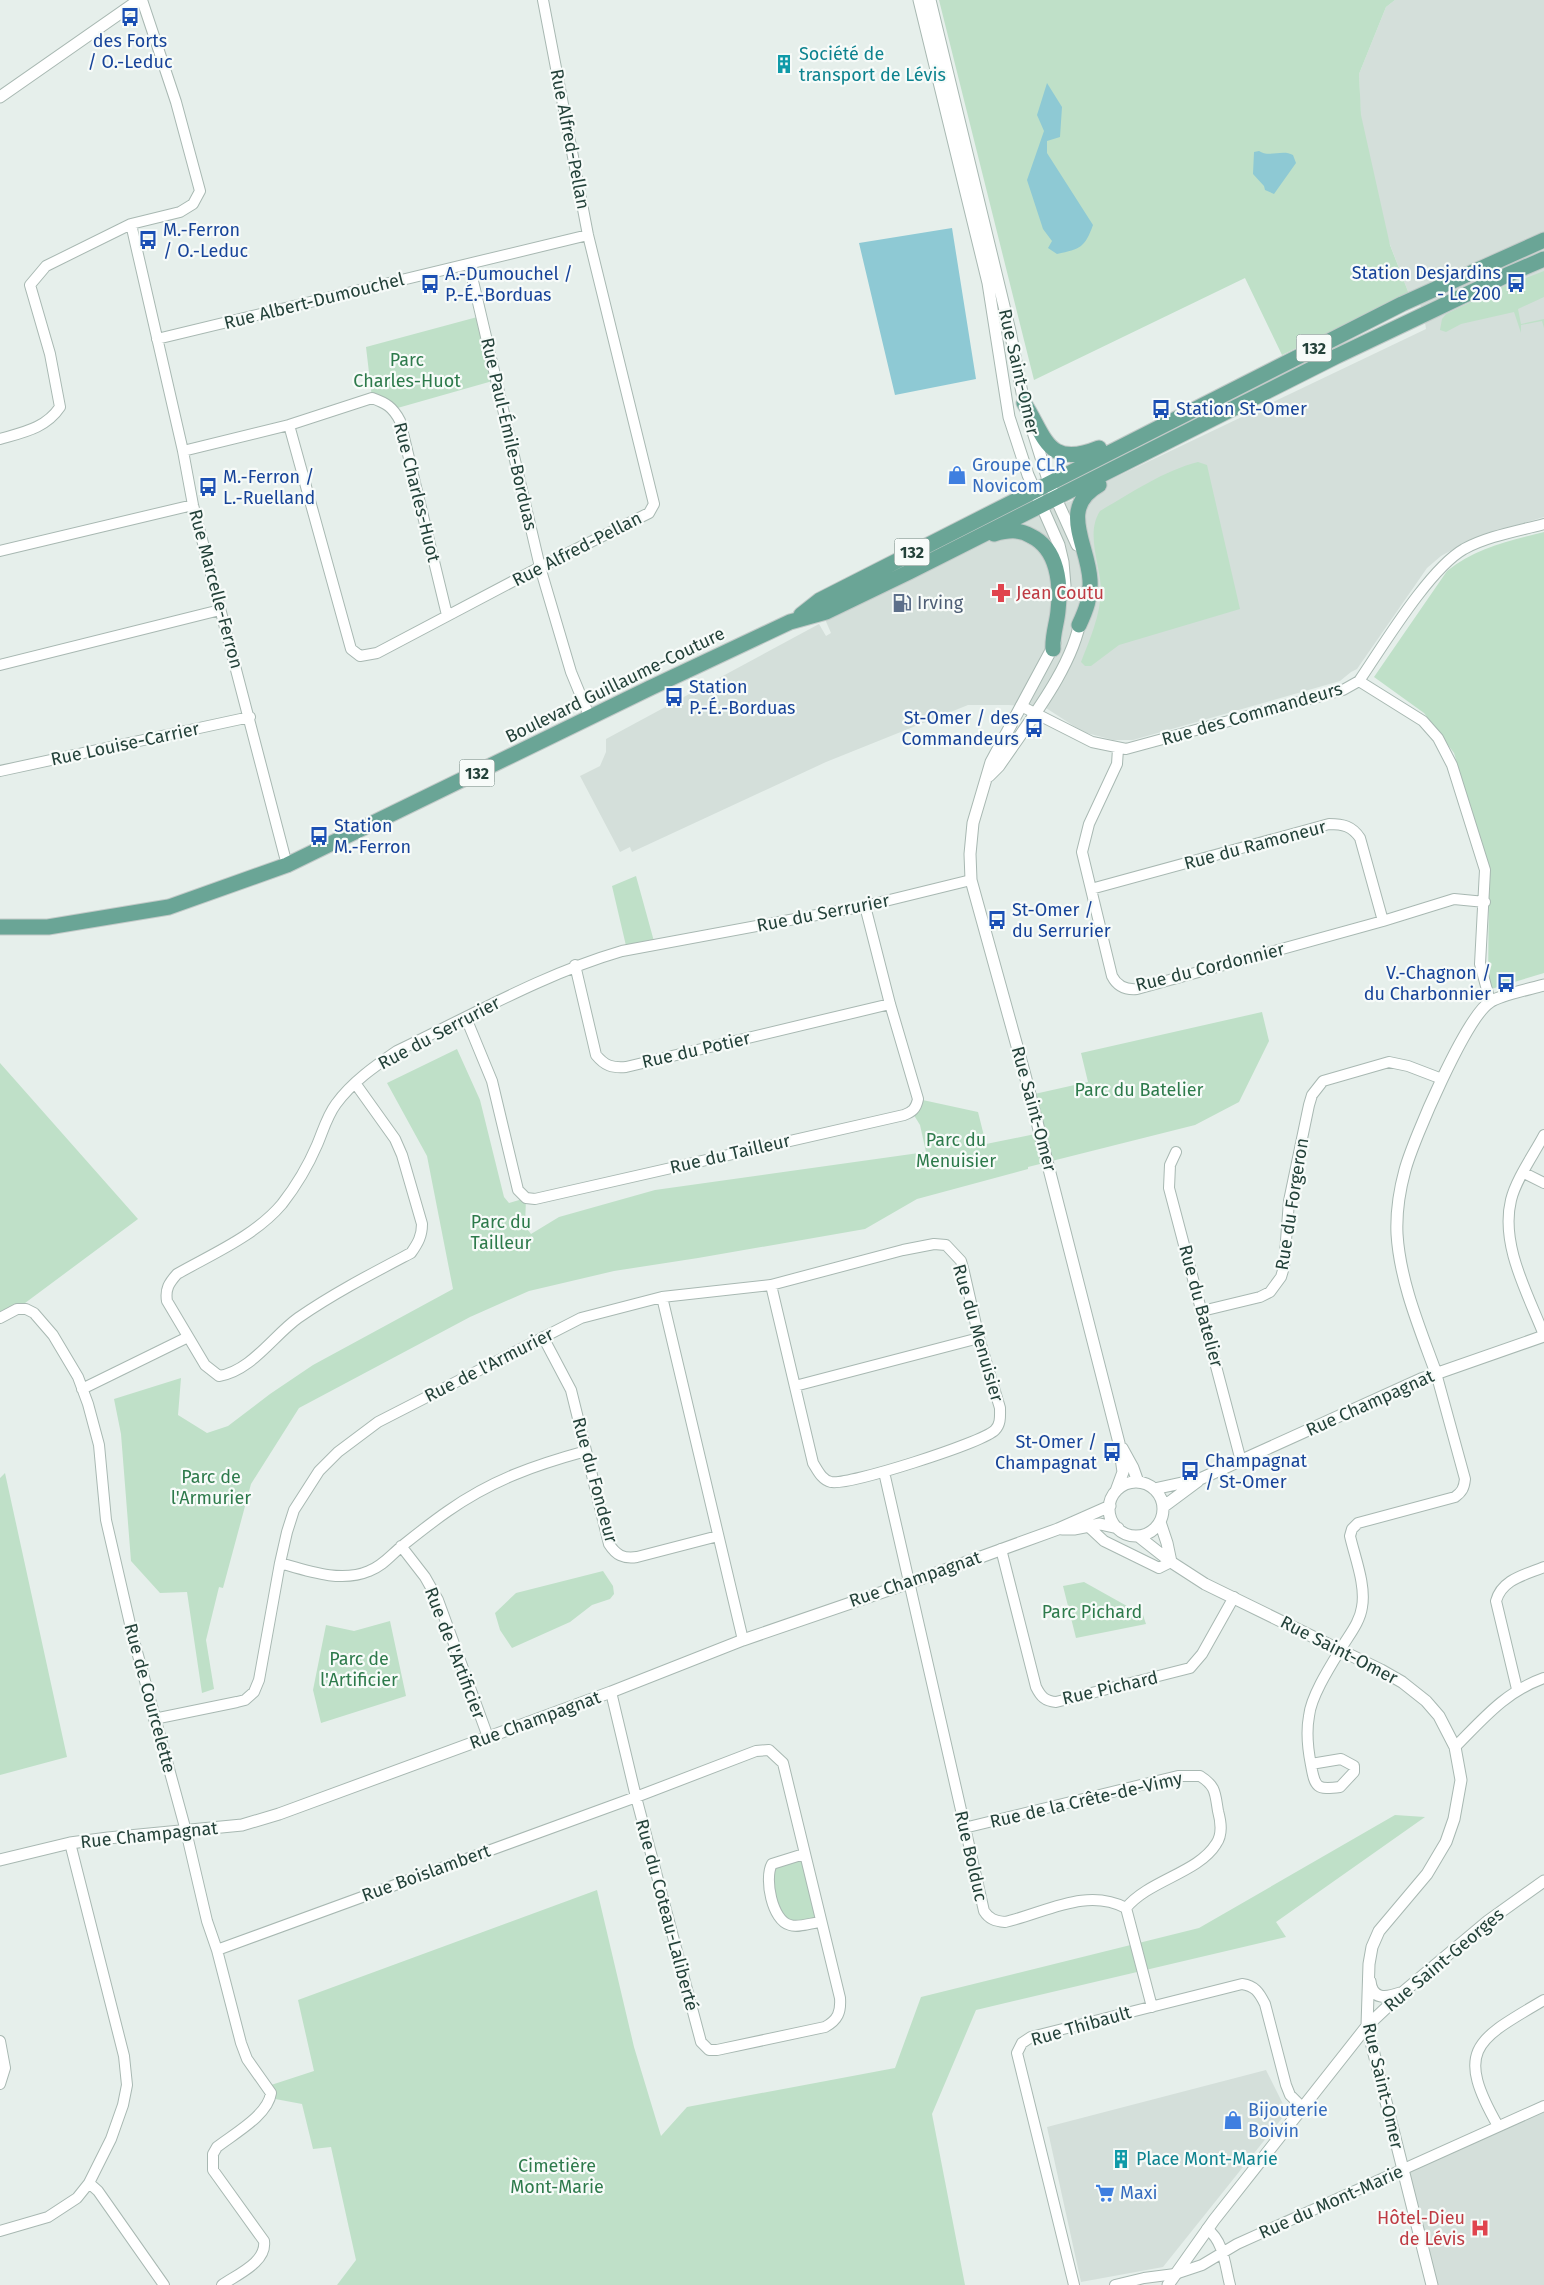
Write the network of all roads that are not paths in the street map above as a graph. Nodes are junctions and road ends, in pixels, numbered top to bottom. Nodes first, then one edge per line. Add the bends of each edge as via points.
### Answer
1 (141, 0) edge
2 (543, 0) edge
3 (919, 0) edge
4 (930, 0) edge
5 (0, 97) edge
6 (131, 224) junction
7 (588, 235) junction
8 (1544, 240) edge
9 (1544, 259) edge
10 (469, 264) junction
11 (157, 339) junction
12 (1024, 403) junction
13 (289, 425) junction
14 (0, 438) edge
15 (1136, 438) junction
16 (184, 451) junction
17 (1145, 454) junction
18 (1049, 483) junction
19 (1034, 490) junction
20 (1056, 498) junction
21 (194, 505) junction
22 (1042, 505) junction
23 (1544, 524) edge
24 (962, 545) junction
25 (0, 551) edge
26 (540, 567) junction
27 (220, 610) junction
28 (447, 615) junction
29 (794, 620) junction
30 (1080, 625) junction
31 (1052, 649) junction
32 (0, 665) edge
33 (1359, 681) junction
34 (1021, 706) junction
35 (1034, 713) junction
36 (250, 717) junction
37 (590, 718) junction
38 (1118, 749) junction
39 (0, 771) edge
40 (988, 776) junction
41 (287, 865) junction
42 (971, 880) junction
43 (1091, 889) junction
44 (1485, 902) junction
45 (865, 906) junction
46 (1383, 921) junction
47 (0, 927) edge
48 (575, 965) junction
49 (1544, 985) edge
50 (1490, 1001) junction
51 (890, 1004) junction
52 (466, 1018) junction
53 (1442, 1080) junction
54 (355, 1084) junction
55 (1544, 1135) edge
56 (1176, 1152) dead end
57 (1524, 1173) junction
58 (1544, 1183) edge
59 (771, 1285) junction
60 (662, 1297) junction
61 (1202, 1311) junction
62 (0, 1318) edge
63 (188, 1336) junction
64 (1544, 1336) edge
65 (543, 1337) junction
66 (979, 1338) junction
67 (1436, 1373) junction
68 (795, 1386) junction
69 (82, 1389) junction
70 (1119, 1443) junction
71 (586, 1451) junction
72 (1241, 1461) junction
73 (884, 1472) junction
74 (1200, 1479) junction
75 (1138, 1482) junction
76 (1154, 1489) junction
77 (1116, 1491) junction
78 (1110, 1506) junction
79 (1164, 1507) junction
80 (1160, 1522) junction
81 (1089, 1527) junction
82 (1118, 1528) junction
83 (1058, 1529) junction
84 (718, 1536) junction
85 (1138, 1536) junction
86 (401, 1546) junction
87 (1001, 1549) junction
88 (1171, 1562) junction
89 (280, 1563) junction
90 (1544, 1567) edge
91 (908, 1583) junction
92 (1234, 1597) junction
93 (743, 1640) junction
94 (1340, 1650) junction
95 (1544, 1678) edge
96 (1517, 1689) junction
97 (611, 1692) junction
98 (154, 1719) junction
99 (488, 1737) junction
100 (1455, 1747) junction
101 (1311, 1764) dead end
102 (636, 1797) junction
103 (964, 1828) junction
104 (186, 1831) junction
105 (70, 1843) junction
106 (804, 1854) junction
107 (0, 1860) edge
108 (1544, 1881) edge
109 (1126, 1908) junction
110 (820, 1922) junction
111 (217, 1950) junction
112 (1368, 1964) junction
113 (1402, 1993) junction
114 (1544, 2000) edge
115 (1152, 2007) junction
116 (1367, 2026) junction
117 (0, 2041) edge
118 (0, 2084) edge
119 (1544, 2106) edge
120 (1302, 2107) junction
121 (1498, 2126) junction
122 (1403, 2171) junction
123 (89, 2183) junction
124 (1207, 2229) junction
125 (0, 2231) edge
126 (1222, 2253) junction
127 (1175, 2274) junction
128 (164, 2285) edge
129 (222, 2285) edge
130 (1074, 2285) edge
131 (1115, 2285) edge
132 (1168, 2285) edge
133 (1230, 2285) edge
134 (1432, 2285) edge

1 - 5 street
1 - 6 street via 176,102 200,191 193,204 180,212
2 - 7 street, Rue Alfred-Pellan
3 - 19 street, Rue Saint-Omer via 988,283 1009,417
4 - 12 street, Rue Saint-Omer via 1010,331
6 - 11 street, Rue Marcelle-Ferron
6 - 14 street via 46,266 30,285 50,354 60,407 52,419 39,427
7 - 10 street, Rue Albert-Dumouchel
7 - 26 street, Rue Alfred-Pellan via 654,504 649,513
8 - 15 main road, Boulevard Guillaume-Couture / 132 via 1402,304
9 - 17 main road, Boulevard Guillaume-Couture / 132 via 1337,356
10 - 11 street, Rue Albert-Dumouchel
10 - 26 street, Rue Paul-Émile-Borduas
11 - 16 street, Rue Marcelle-Ferron
12 - 15 main road via 1042,438 1060,453 1085,454 1117,441
12 - 18 street, Rue Saint-Omer
13 - 16 street, Rue Charles-Huot
13 - 28 street, Rue Charles-Huot via 372,398 394,409 400,421
13 - 28 street, Rue Alfred-Pellan via 351,649 360,656 377,652
15 - 18 main road, Boulevard Guillaume-Couture / 132
16 - 21 street, Rue Marcelle-Ferron
17 - 20 main road, Boulevard Guillaume-Couture / 132
17 - 30 main road via 1130,467 1090,490 1077,508 1076,520 1090,579 1088,606
18 - 19 main road, Boulevard Guillaume-Couture / 132
18 - 20 street, Rue Saint-Omer
19 - 22 street, Rue Saint-Omer
19 - 29 main road, Boulevard Guillaume-Couture / 132 via 820,600
20 - 22 main road, Boulevard Guillaume-Couture / 132
20 - 30 street, Rue Saint-Omer via 1076,540 1082,567 1084,585
21 - 25 street
21 - 27 street, Rue Marcelle-Ferron
22 - 24 main road, Boulevard Guillaume-Couture / 132
22 - 31 street, Rue Saint-Omer via 1058,545 1064,574 1064,614
23 - 33 street, Rue des Commandeurs via 1485,540 1462,550 1443,566
24 - 29 main road, Boulevard Guillaume-Couture / 132 via 826,612
24 - 31 main road via 998,532 1015,530 1025,532 1044,544 1055,567 1059,595
26 - 28 street, Rue Alfred-Pellan
26 - 37 street, Rue Paul-Émile-Borduas via 571,672
27 - 32 street
27 - 36 street, Rue Marcelle-Ferron
29 - 37 main road, Boulevard Guillaume-Couture / 132
30 - 35 street, Rue Saint-Omer via 1072,650
31 - 34 street, Rue Saint-Omer
33 - 38 street, Rue des Commandeurs via 1344,690 1138,747
33 - 44 street via 1423,721 1438,738 1452,765 1485,870
34 - 35 street, Rue des Commandeurs
34 - 40 street, Rue Saint-Omer via 991,762
35 - 38 street, Rue des Commandeurs via 1092,742
35 - 40 street, Rue Saint-Omer via 999,766
36 - 39 street, Rue Louise-Carrier
36 - 41 street, Rue Marcelle-Ferron
37 - 41 main road, Boulevard Guillaume-Couture / 132
38 - 43 street, Rue du Cordonnier via 1117,764 1084,838 1082,852
40 - 42 street, Rue Saint-Omer via 973,823
41 - 47 main road, Boulevard Guillaume-Couture / 132 via 169,907 48,927
42 - 45 street, Rue du Serrurier
42 - 70 street, Rue Saint-Omer via 1025,1075
43 - 46 street, Rue du Ramoneur via 1329,824 1340,824 1356,832 1360,838
43 - 46 street, Rue du Cordonnier via 1112,976 1116,984 1131,990
44 - 46 street, Rue du Cordonnier via 1454,899
44 - 50 street via 1480,964
45 - 48 street, Rue du Serrurier via 622,951
45 - 51 street, Rue du Tailleur
48 - 51 street, Rue du Potier via 596,1055 614,1068
48 - 52 street, Rue du Serrurier
49 - 50 street
50 - 53 street via 1472,1022
51 - 52 street, Rue du Tailleur via 918,1100 912,1112 535,1200 526,1198 518,1190 492,1081
52 - 54 street, Rue du Serrurier via 397,1051
53 - 61 street, Rue du Forgeron via 1389,1062 1323,1081 1309,1105 1287,1216 1281,1277 1270,1292 1260,1297
53 - 67 street via 1405,1168 1397,1215 1404,1279
54 - 63 street, Rue du Serrurier via 332,1110 302,1174 280,1206 257,1227 177,1274 169,1283 167,1301
54 - 63 street via 394,1139 402,1156 422,1224 419,1242 411,1253 297,1319 230,1374 219,1376 205,1365
55 - 57 street
56 - 61 street, Rue du Batelier via 1170,1165 1169,1188
57 - 58 street
57 - 64 street via 1512,1198 1510,1236 1513,1255
59 - 60 street, Rue du Menuisier
59 - 66 street, Rue du Menuisier via 903,1250 946,1244 961,1261
59 - 68 street, Rue du Menuisier
60 - 65 street, Rue de l'Armurier via 580,1318
60 - 84 street
61 - 72 street, Rue du Batelier
62 - 69 street, Rue de Courcelette via 17,1309 34,1313 53,1335 78,1376
63 - 69 street
64 - 67 street, Rue Champagnat
65 - 71 street, Rue du Fondeur via 572,1390
65 - 89 street, Rue de l'Armurier via 378,1422 338,1452 319,1470 294,1510
66 - 68 street
66 - 73 street, Rue du Menuisier via 1000,1408 997,1429 973,1442
67 - 72 street, Rue Champagnat
67 - 94 street via 1465,1479 1464,1487 1455,1497 1358,1523 1352,1529 1350,1536 1363,1595 1362,1608
68 - 73 street, Rue du Menuisier via 813,1463 824,1478 838,1483
69 - 98 street, Rue de Courcelette via 99,1445 106,1520
70 - 75 street, Rue Saint-Omer
70 - 77 street, Rue Saint-Omer via 1123,1472
71 - 84 street, Rue du Fondeur via 610,1544 621,1556 637,1557
71 - 86 street via 529,1467 484,1489
72 - 74 street, Rue Champagnat
73 - 91 street, Rue Bolduc
74 - 76 street, Rue Champagnat
74 - 79 street, Rue Champagnat
75 - 76 street
75 - 77 street
76 - 79 street
77 - 78 street
78 - 82 street via 1110,1514
78 - 83 street, Rue Champagnat
79 - 80 street
80 - 85 street via 1154,1529
80 - 88 street
81 - 82 street, Rue Champagnat via 1100,1524
81 - 83 street, Rue Champagnat
81 - 88 street via 1104,1541 1159,1568
82 - 85 street
83 - 87 street, Rue Champagnat
84 - 93 street
85 - 88 street, Rue Saint-Omer
86 - 89 street via 384,1563 353,1575 315,1573
86 - 99 street, Rue de l'Artificier via 438,1600
87 - 91 street, Rue Champagnat
87 - 92 street, Rue Pichard via 1036,1687 1047,1701 1056,1702 1190,1668 1202,1654
88 - 92 street, Rue Saint-Omer via 1205,1584
89 - 98 street, Rue de l'Armurier via 264,1658 254,1692 245,1700
90 - 96 street via 1506,1583 1496,1601
91 - 93 street, Rue Champagnat
91 - 103 street, Rue Bolduc
92 - 94 street, Rue Saint-Omer
93 - 97 street, Rue Champagnat
94 - 100 street, Rue Saint-Omer via 1402,1682 1426,1701 1439,1716
94 - 101 street via 1309,1714
95 - 96 street
96 - 100 street
97 - 99 street, Rue Champagnat
97 - 102 street
98 - 104 street, Rue de Courcelette
99 - 104 street, Rue Champagnat via 279,1814 242,1825
100 - 112 street, Rue Saint-Omer via 1461,1780 1454,1820 1446,1842 1427,1874 1379,1931
102 - 106 street, Rue du Coteau-Laliberté via 756,1751 769,1750 783,1763
102 - 110 street, Rue du Coteau-Laliberté via 700,2042 709,2050 825,2027 839,2016 840,1998
102 - 111 street, Rue Boislambert
103 - 109 street, Rue Bolduc via 987,1917 1005,1922 1082,1900 1114,1902
103 - 109 street, Rue de la Crête-de-Vimy via 1178,1776 1200,1776 1214,1788 1221,1825 1216,1844 1190,1866 1142,1892
104 - 105 street, Rue Champagnat
104 - 111 street, Rue de Courcelette
105 - 107 street, Rue Champagnat
105 - 123 street via 124,2056 126,2078 123,2105 111,2139
106 - 110 street, Rue du Coteau-Laliberté
106 - 110 street via 772,1864 768,1871 768,1885 776,1914 783,1922 791,1926
108 - 113 street, Rue Saint-Georges via 1488,1921
109 - 115 street
111 - 129 street, Rue de Courcelette via 241,2043 271,2093 264,2110 217,2147 213,2154 213,2170 264,2241 265,2249 258,2260
112 - 113 street via 1371,1987 1378,1997
112 - 116 street, Rue Saint-Omer
113 - 116 street, Rue Saint-Georges
114 - 121 street via 1500,2025 1486,2038 1474,2060 1478,2084
115 - 120 street, Rue Thibault via 1242,1984 1252,1986 1265,2004 1290,2095
115 - 130 street, Rue Thibault via 1031,2037 1022,2043 1018,2053
116 - 120 street, Rue Saint-Georges
116 - 122 street, Rue Saint-Omer
117 - 118 street via 5,2068
119 - 121 street, Rue du Mont-Marie
120 - 124 street, Rue Saint-Georges
121 - 122 street, Rue du Mont-Marie
122 - 126 street, Rue du Mont-Marie
122 - 134 street, Rue Saint-Omer
123 - 125 street via 77,2198 48,2217
123 - 128 street via 98,2190
124 - 126 street via 1215,2235
124 - 127 street, Rue Saint-Georges
126 - 127 street, Rue du Mont-Marie via 1202,2265
126 - 133 street
127 - 131 street, Rue du Mont-Marie
127 - 132 street, Rue Saint-Georges

